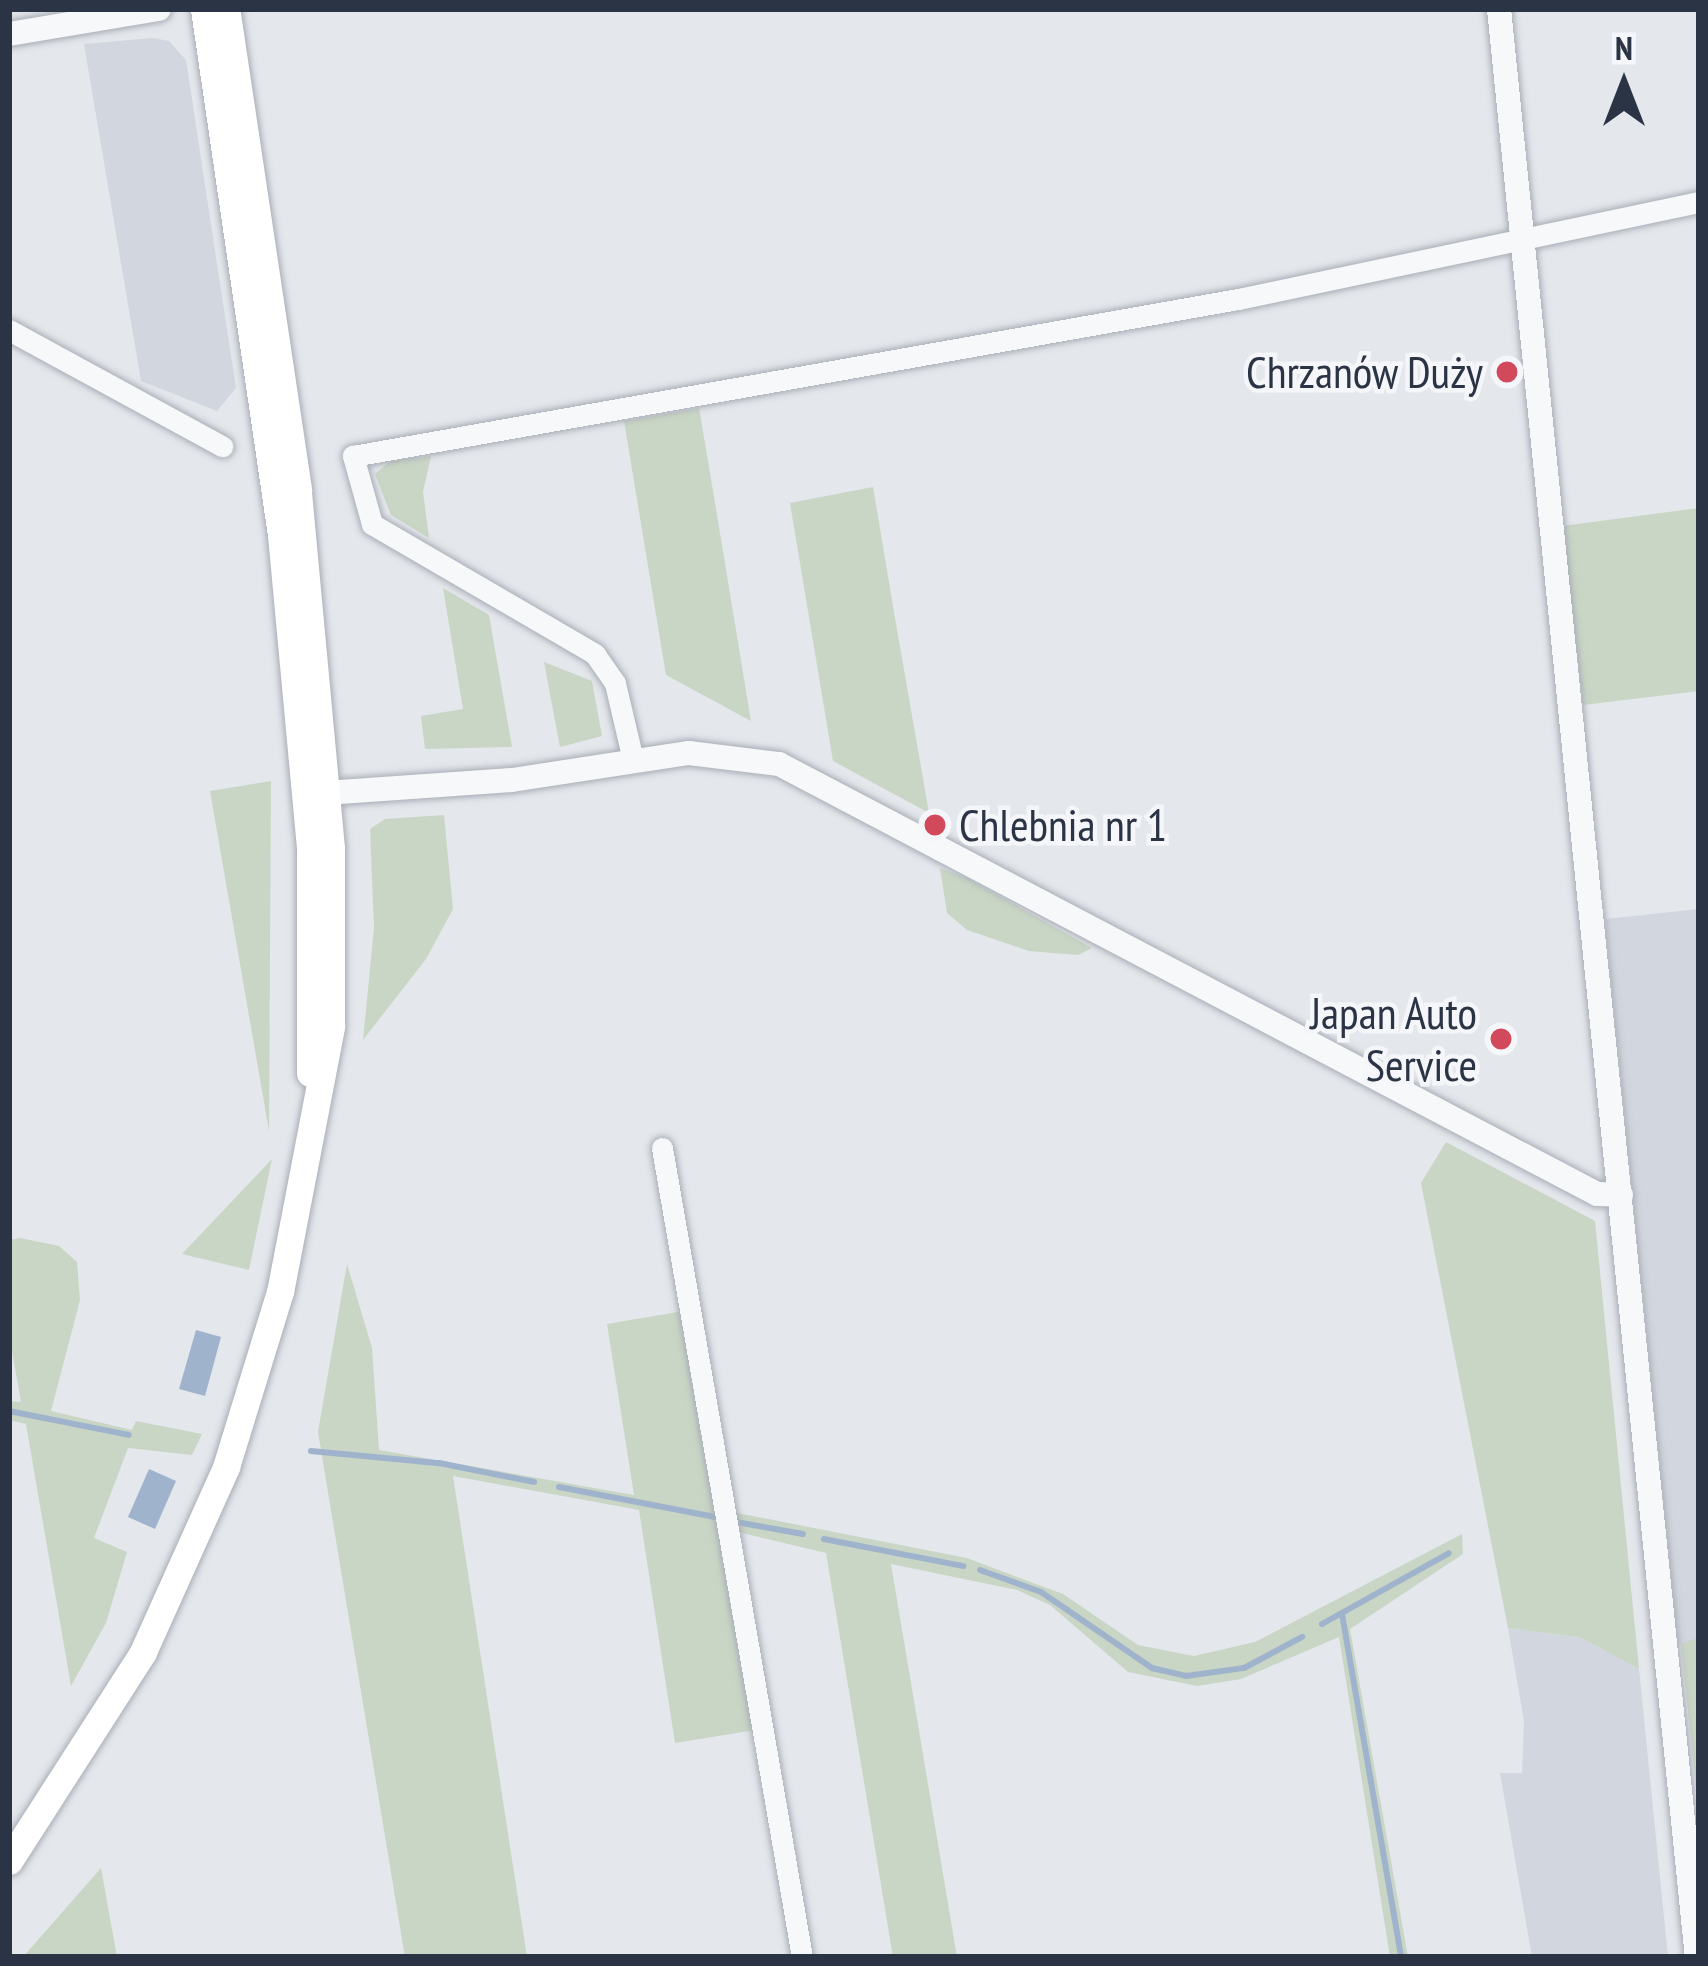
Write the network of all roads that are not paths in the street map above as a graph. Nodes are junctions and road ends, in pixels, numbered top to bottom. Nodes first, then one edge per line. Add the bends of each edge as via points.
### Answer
1 (159, 9) edge
2 (204, 9) edge
3 (226, 9) edge
4 (1498, 9) edge
5 (9, 34) edge
6 (1699, 202) edge
7 (1521, 236) junction
8 (9, 330) edge
9 (222, 446) dead end
10 (633, 760) junction
11 (317, 794) junction
12 (662, 1148) dead end
13 (1621, 1195) junction
14 (9, 1861) edge
15 (802, 1957) edge
16 (1697, 1957) edge

1 - 5 street
2 - 11 main road
3 - 11 main road via 298,489
4 - 7 street
6 - 7 street
7 - 10 street via 1238,299 353,455 372,524 596,654 621,699
7 - 13 street
8 - 9 street
10 - 11 street via 512,780
10 - 13 street via 718,754 811,776 1597,1194
11 - 14 main road via 306,1155 272,1323 208,1513 134,1668
12 - 15 street
13 - 16 street

